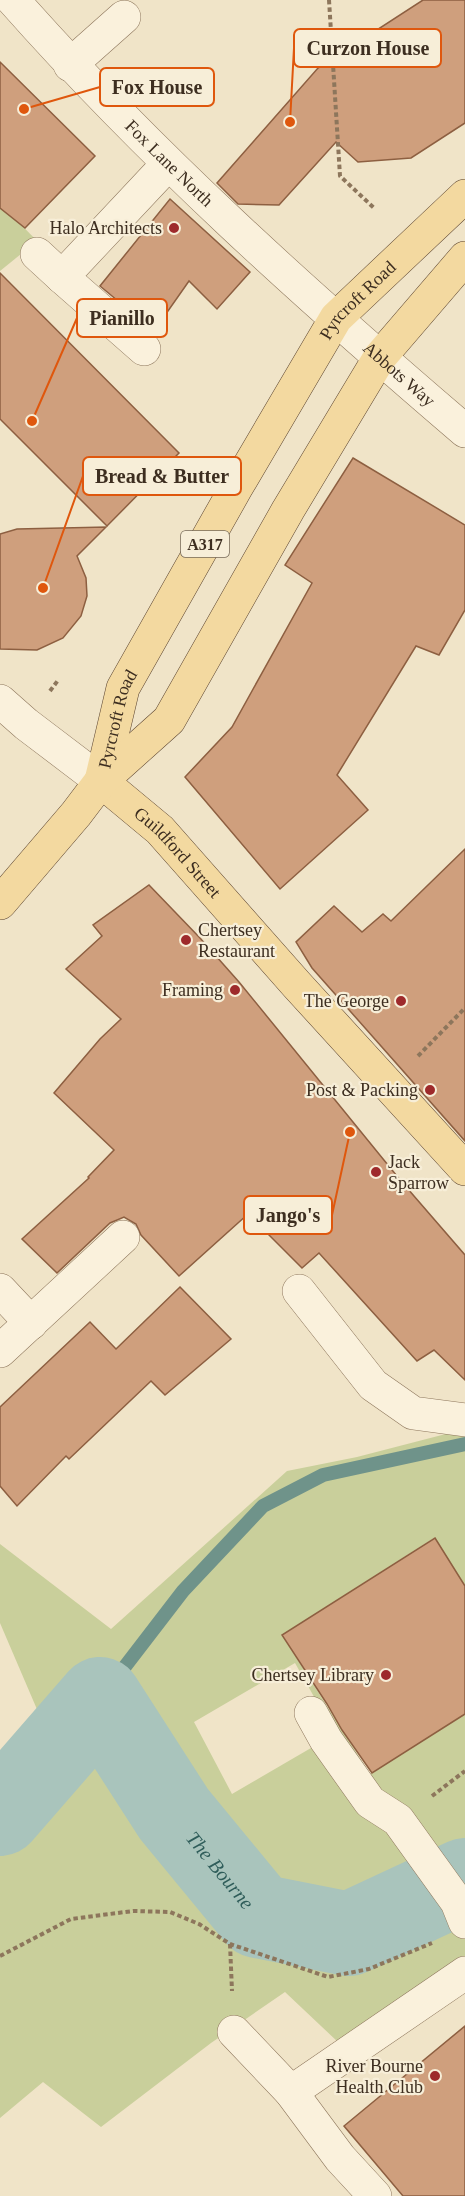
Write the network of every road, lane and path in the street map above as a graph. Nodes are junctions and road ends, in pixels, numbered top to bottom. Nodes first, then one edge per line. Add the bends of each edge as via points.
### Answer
1 (13, 0) edge
2 (329, 0) edge
3 (124, 17) dead end
4 (70, 64) junction
5 (168, 164) junction
6 (465, 196) edge
7 (374, 208) dead end
8 (36, 254) dead end
9 (465, 258) edge
10 (62, 277) junction
11 (336, 318) junction
12 (144, 349) dead end
13 (380, 357) junction
14 (465, 430) edge
15 (0, 702) edge
16 (101, 781) junction
17 (0, 903) edge
18 (465, 1008) edge
19 (391, 1086) junction
20 (465, 1169) edge
21 (123, 1237) dead end
22 (0, 1290) edge
23 (299, 1291) dead end
24 (31, 1323) junction
25 (0, 1351) edge
26 (465, 1420) edge
27 (311, 1713) dead end
28 (454, 1901) edge
29 (437, 1940) dead end
30 (230, 1944) junction
31 (0, 1956) edge
32 (465, 1973) edge
33 (234, 2032) joint
34 (291, 2092) junction
35 (375, 2196) edge

1 - 4 street, Fox Lane North
2 - 7 path via 340,176
3 - 4 street
4 - 5 street, Fox Lane North
5 - 10 street
5 - 11 street, Fox Lane North
6 - 11 main road, Pyrcroft Road / A317
8 - 10 street
9 - 13 main road, Pyrcroft Road / A317
10 - 12 street
11 - 13 street, Abbots Way
11 - 16 main road, Pyrcroft Road / A317 via 123,688
13 - 14 street, Abbots Way
13 - 16 main road, Pyrcroft Road / A317 via 169,720
15 - 16 street
16 - 17 main road, A317
16 - 19 main road, Guildford Street via 160,830
18 - 19 path
19 - 20 main road, Guildford Street
21 - 24 street
22 - 24 street
23 - 26 street via 373,1385 413,1413
24 - 25 street
27 - 28 street via 370,1802 398,1820
29 - 30 path via 369,1969 328,1977
30 - 31 path via 199,1924 170,1912 133,1911 71,1919
30 - 33 path
32 - 34 street
33 - 34 street
34 - 35 street via 339,2158

